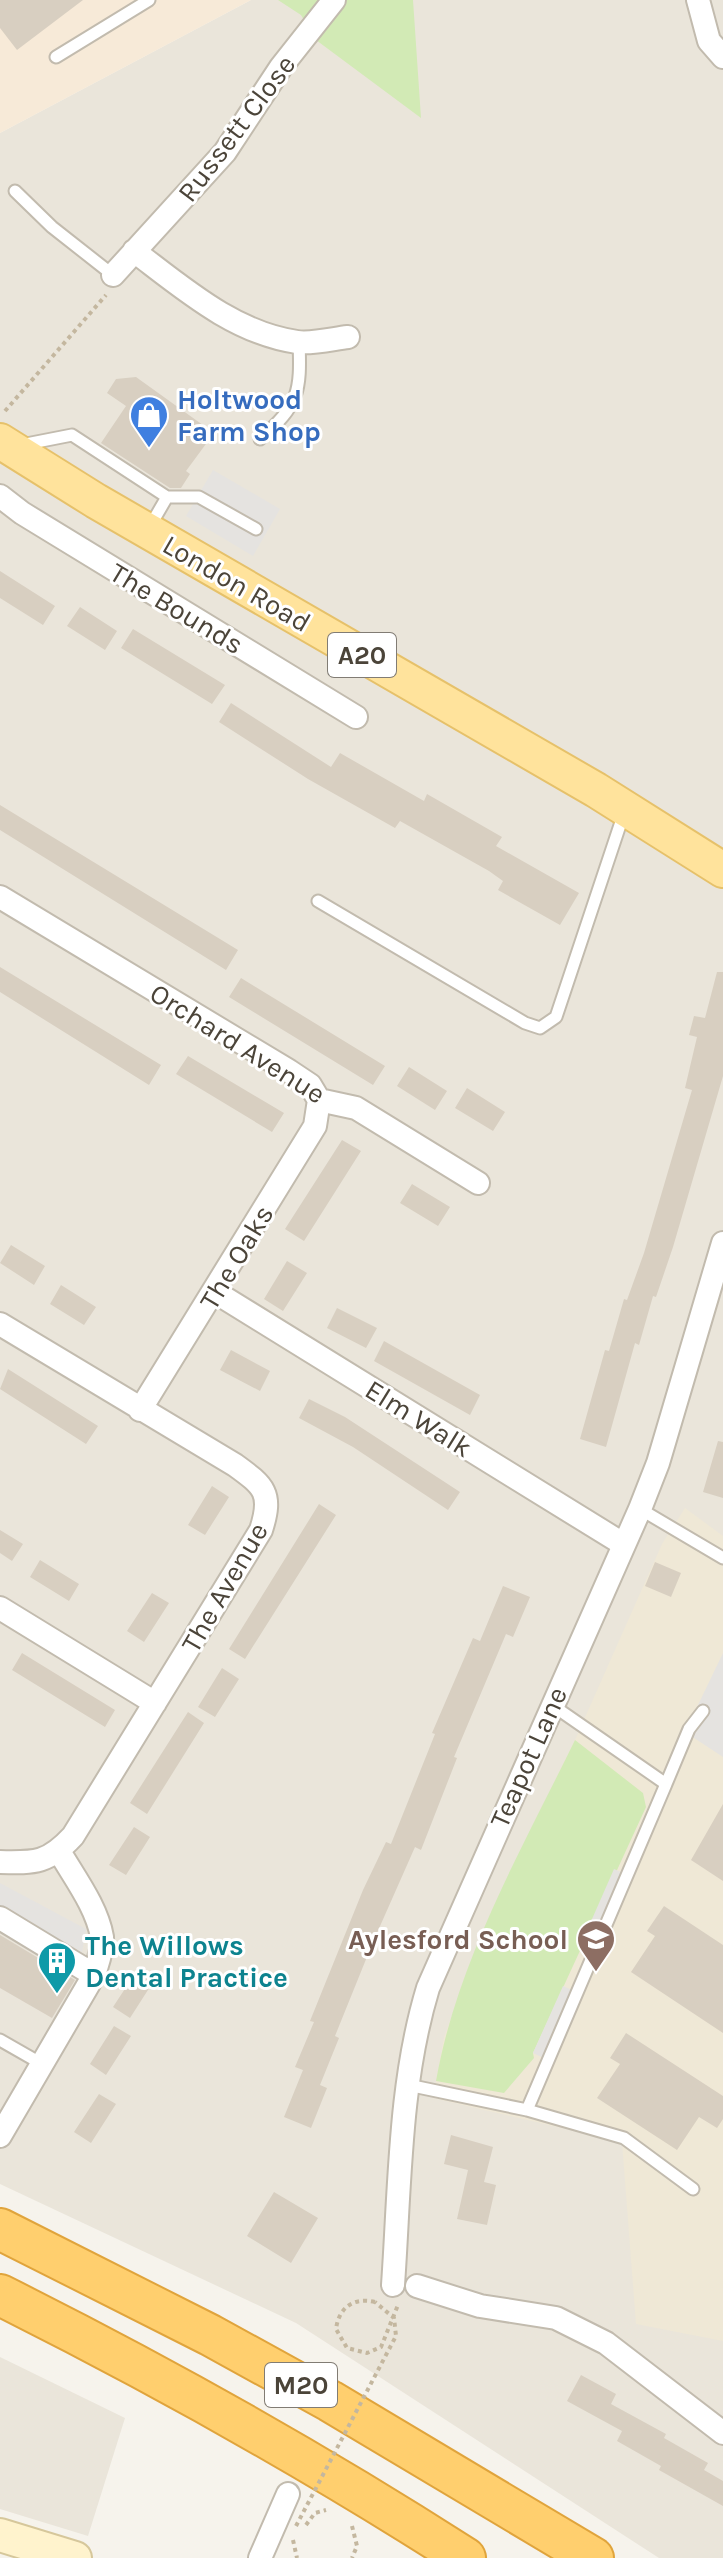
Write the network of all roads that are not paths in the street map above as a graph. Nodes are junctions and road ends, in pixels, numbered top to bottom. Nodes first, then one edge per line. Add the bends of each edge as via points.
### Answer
1 (149, 0) edge
2 (334, 0) edge
3 (698, 0) edge
4 (56, 57) dead end
5 (723, 57) edge
6 (15, 191) dead end
7 (134, 251) junction
8 (113, 275) joint
9 (348, 337) dead end
10 (299, 342) junction
11 (4, 433) edge
12 (260, 439) dead end
13 (0, 496) edge
14 (167, 497) junction
15 (256, 529) dead end
16 (147, 531) junction
17 (356, 717) dead end
18 (626, 809) junction
19 (723, 870) edge
20 (0, 897) edge
21 (318, 901) dead end
22 (319, 1100) junction
23 (478, 1183) dead end
24 (723, 1243) edge
25 (215, 1292) junction
26 (0, 1324) edge
27 (140, 1410) junction
28 (640, 1509) junction
29 (623, 1544) junction
30 (723, 1558) edge
31 (0, 1608) edge
32 (155, 1703) junction
33 (551, 1705) junction
34 (703, 1711) dead end
35 (666, 1784) junction
36 (59, 1851) junction
37 (0, 1862) edge
38 (0, 1918) edge
39 (94, 1975) junction
40 (0, 2040) edge
41 (42, 2064) junction
42 (408, 2085) junction
43 (527, 2110) junction
44 (0, 2136) edge
45 (693, 2189) dead end
46 (0, 2229) edge
47 (393, 2285) dead end
48 (417, 2286) road end
49 (0, 2295) edge
50 (723, 2433) edge
51 (288, 2494) dead end
52 (0, 2535) edge
53 (75, 2558) edge
54 (260, 2558) edge
55 (465, 2558) edge
56 (593, 2558) edge

1 - 4 lane
2 - 7 street, Russett Close via 281,67 225,152
3 - 5 street via 709,41
6 - 8 lane
7 - 8 street, Russett Close
7 - 10 street via 211,309
9 - 10 street
10 - 12 lane via 301,381 295,402
11 - 14 lane via 72,435
11 - 16 main road, London Road / A20
13 - 17 street, The Bounds
14 - 15 lane via 199,497
14 - 16 lane
16 - 18 main road, London Road / A20
18 - 19 main road, London Road / A20
18 - 21 lane via 556,1017 540,1028
20 - 22 street, Orchard Avenue via 289,1071 310,1085
22 - 23 street, Orchard Avenue via 356,1108
22 - 25 street, The Oaks via 315,1126
24 - 28 street, Teapot Lane
25 - 27 street, The Oaks
25 - 29 street, Elm Walk
26 - 27 street, The Avenue
27 - 32 street, The Avenue via 261,1484 267,1511 261,1530
28 - 29 street, Teapot Lane
28 - 30 lane
29 - 33 street, Teapot Lane
31 - 32 street
32 - 36 street, The Avenue
33 - 35 lane
33 - 42 street, Teapot Lane via 428,1988 415,2031
34 - 35 lane via 689,1729
35 - 43 lane
36 - 37 street via 37,1863
36 - 39 street via 102,1938
38 - 39 street
39 - 41 street
40 - 41 lane
41 - 44 street
42 - 43 lane
42 - 47 street, Teapot Lane
43 - 45 lane via 624,2138
46 - 56 highway, M20 via 330,2401
48 - 50 street via 480,2306 556,2318 606,2343
49 - 55 highway, M20 via 154,2372
51 - 54 street
52 - 53 street

